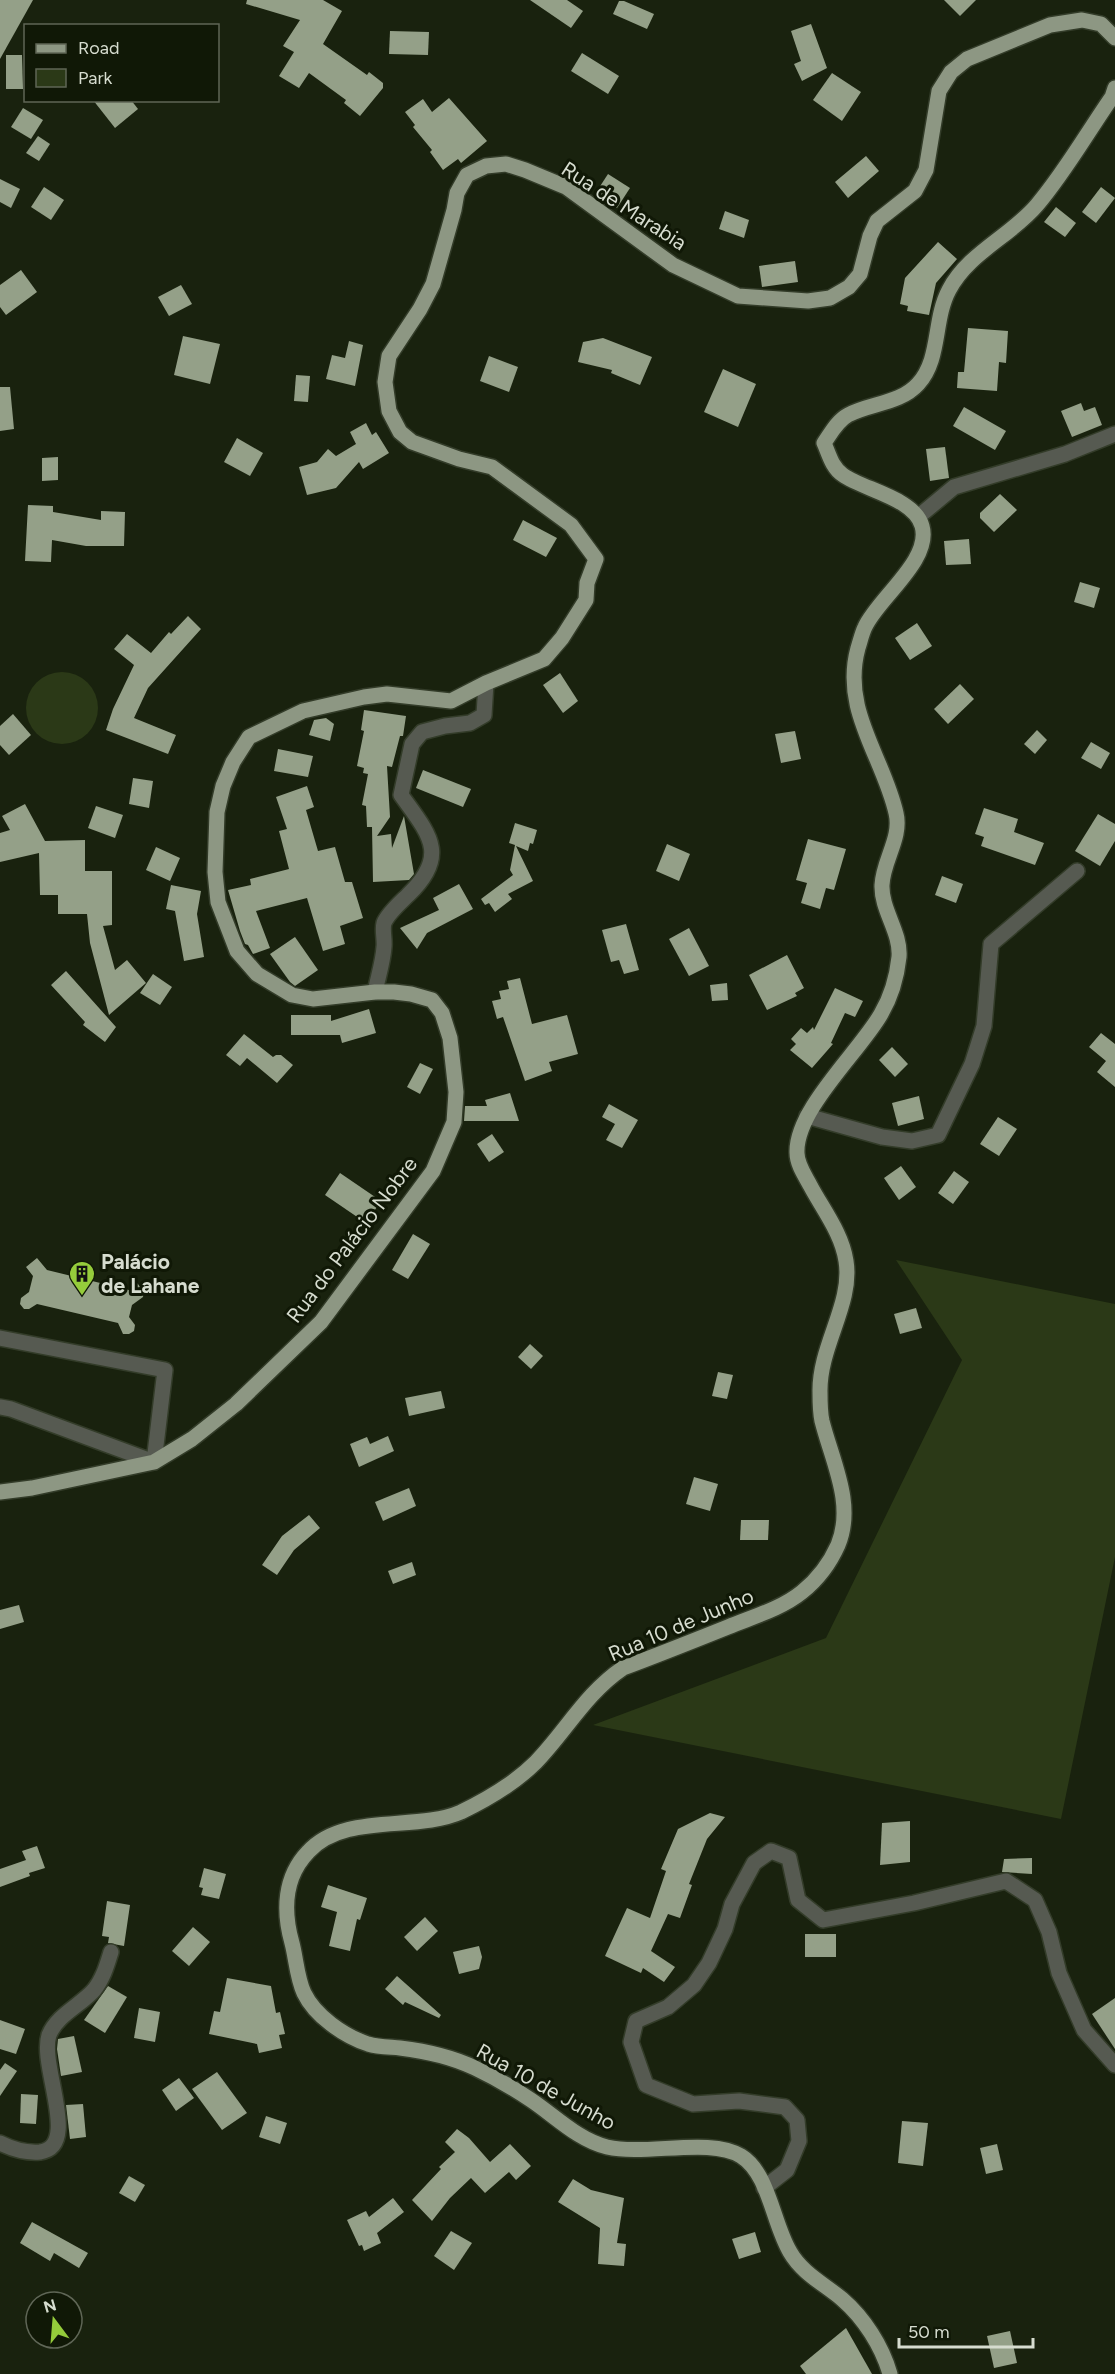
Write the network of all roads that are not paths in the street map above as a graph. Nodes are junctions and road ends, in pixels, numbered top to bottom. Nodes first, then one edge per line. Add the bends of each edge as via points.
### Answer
1 (1115, 38) edge
2 (1115, 88) edge
3 (1115, 434) edge
4 (918, 517) junction
5 (486, 683) junction
6 (1077, 871) dead end
7 (375, 992) junction
8 (456, 1108) joint
9 (807, 1116) junction
10 (0, 1338) edge
11 (4, 1410) edge
12 (154, 1462) junction
13 (0, 1492) edge
14 (111, 1952) dead end
15 (1115, 2065) edge
16 (0, 2144) edge
17 (764, 2188) junction
18 (890, 2374) edge

1 - 5 main road, Rua de Marabia via 1101,24 1082,20 1050,25 967,59 951,72 939,91 921,181 915,191 877,221 860,274 849,287 830,298 808,301 738,296 673,265 566,187 506,164 486,166 468,175 457,193 433,284 389,356 389,411 400,432 412,442 492,467 502,474 571,525 596,559 587,583 586,600 544,659
2 - 4 main road via 1036,206 969,263 949,290 939,318 930,367 917,386 894,400 848,416 825,443 834,467 843,476 901,503
3 - 4 street via 1065,454 954,487
4 - 9 main road, Rua 10 de Junho via 924,530 923,543 912,565 865,625 853,677 867,738 898,818 881,888 900,951 896,978 881,1013
5 - 7 street via 484,715 470,723 422,732 412,744 401,795 427,831 432,851 430,867 422,882 384,923
5 - 7 main road, Rua de Marabia via 452,701 387,694 303,711 249,737 223,786 217,812 215,872 218,902 237,951 257,974 292,995 313,999
6 - 9 street via 991,944 984,1026 972,1064 938,1135 912,1141 882,1137
7 - 8 main road, Rua de Marabia via 411,994 432,1000 442,1013 450,1038
8 - 12 main road, Rua do Palácio Nobre via 449,1138 433,1171 321,1322 237,1404
9 - 17 main road, Rua 10 de Junho via 797,1153 844,1250 848,1282 824,1355 820,1386 821,1417 842,1491 844,1517 839,1542 825,1568 801,1592 770,1610 623,1668 604,1681 536,1762 484,1802 451,1816 350,1829 309,1850 293,1873 285,1920 304,1992 319,2014 341,2030 368,2044 424,2051 472,2066 604,2146 634,2151 732,2151 746,2158
10 - 12 street via 165,1370
11 - 12 street
12 - 13 main road, Rua do Palácio Nobre
14 - 16 street via 96,1988 58,2021 49,2036 47,2063 58,2115 58,2138 53,2146 38,2152
15 - 17 street via 1084,2030 1059,1973 1049,1932 1035,1900 1006,1881 823,1920 798,1900 789,1858 771,1851 754,1863 732,1904 725,1929 694,1985 668,2007 636,2021 632,2042 646,2085 693,2104 739,2101 785,2107 796,2120 799,2141 787,2170
17 - 18 main road, Rua 10 de Junho via 778,2227 800,2267 859,2316 885,2356

